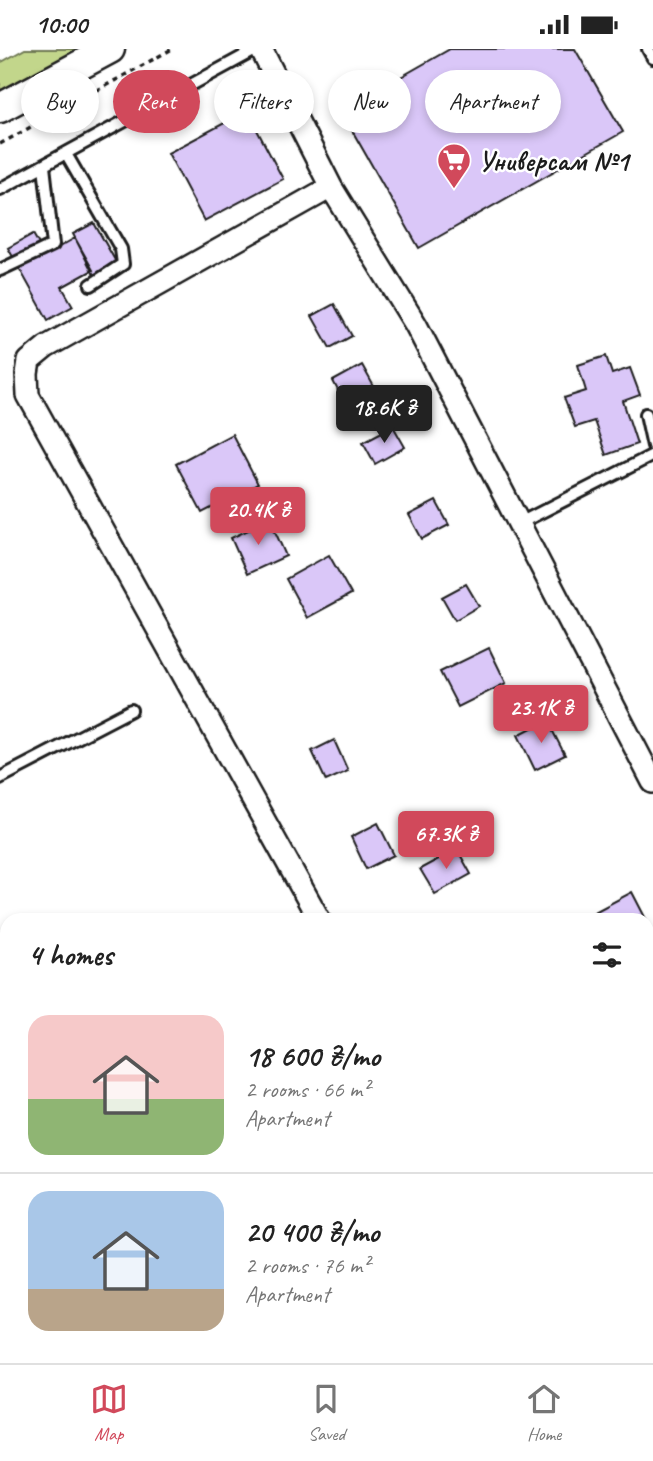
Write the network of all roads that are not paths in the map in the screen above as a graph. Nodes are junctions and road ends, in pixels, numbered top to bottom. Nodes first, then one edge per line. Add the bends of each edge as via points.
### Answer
1 (110, 49) edge
2 (259, 49) edge
3 (648, 49) edge
4 (653, 58) edge
5 (0, 108) edge
6 (66, 154) junction
7 (44, 166) junction
8 (331, 187) junction
9 (0, 189) edge
10 (0, 270) edge
11 (91, 285) dead end
12 (646, 414) dead end
13 (653, 446) edge
14 (653, 455) edge
15 (518, 524) junction
16 (131, 710) dead end
17 (650, 769) edge
18 (0, 779) edge
19 (316, 913) edge

1 - 5 main road
2 - 6 lane
2 - 8 street
3 - 4 lane
6 - 7 lane
6 - 11 lane via 124,259
7 - 9 lane
7 - 10 lane via 53,245
8 - 15 street via 416,325
8 - 19 street via 46,347 29,361 27,374 28,395
12 - 13 lane
14 - 15 lane
15 - 17 street
16 - 18 lane

